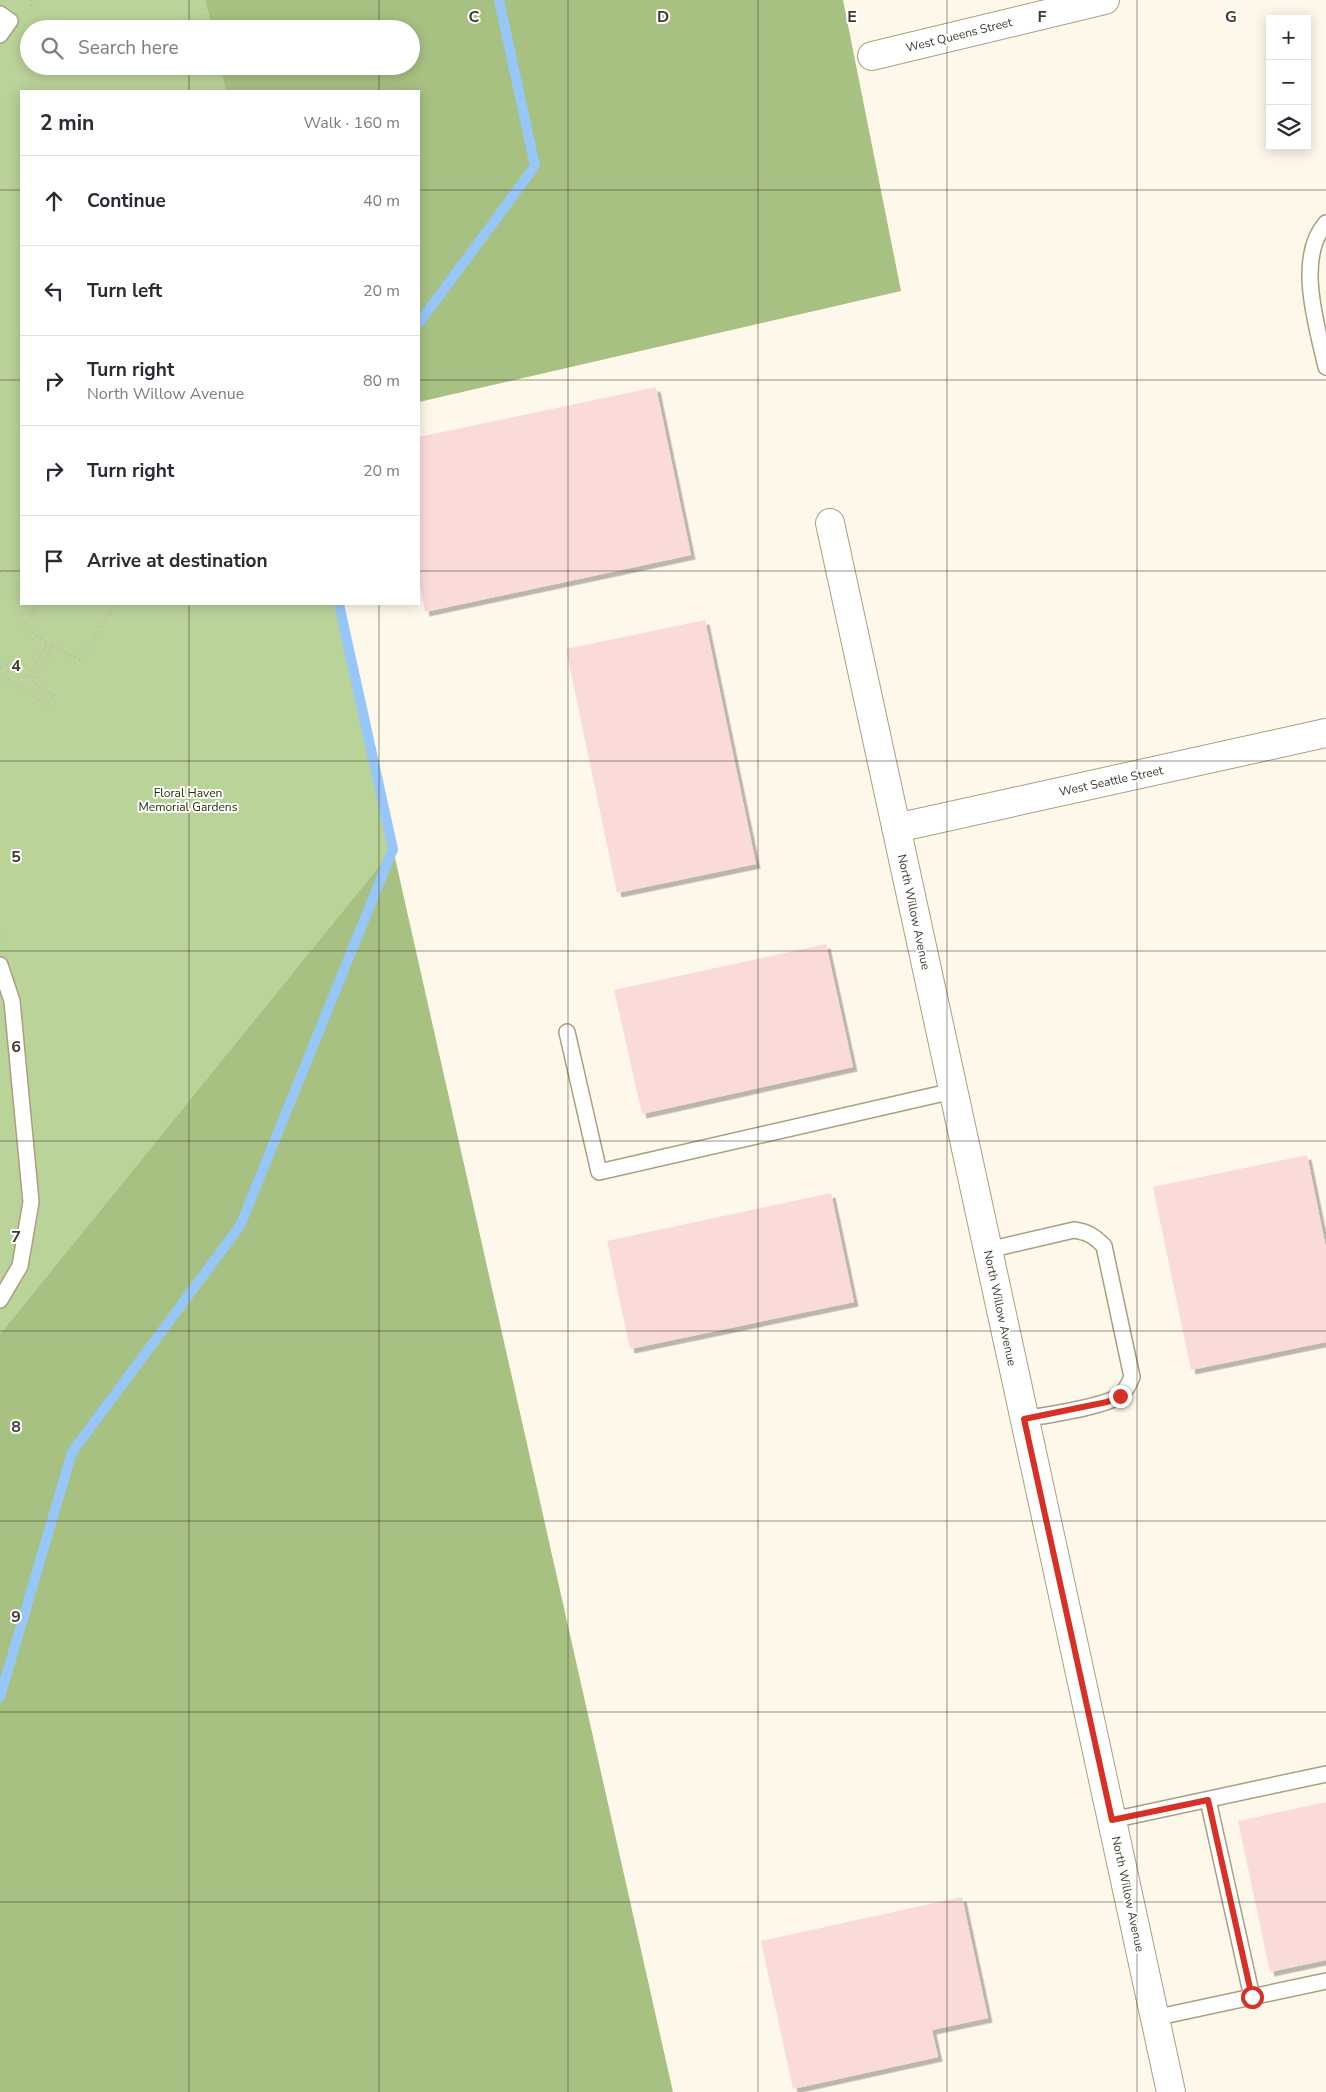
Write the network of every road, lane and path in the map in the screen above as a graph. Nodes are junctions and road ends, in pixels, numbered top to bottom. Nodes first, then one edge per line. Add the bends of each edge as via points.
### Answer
1 (1105, 0) edge
2 (0, 14) edge
3 (0, 35) edge
4 (872, 56) dead end
5 (1326, 223) edge
6 (1326, 368) edge
7 (830, 524) dead end
8 (0, 572) edge
9 (20, 585) edge
10 (39, 605) edge
11 (111, 605) edge
12 (0, 668) edge
13 (0, 674) edge
14 (1326, 733) edge
15 (896, 828) junction
16 (0, 965) edge
17 (567, 1032) dead end
18 (953, 1091) junction
19 (988, 1250) junction
20 (0, 1300) edge
21 (1024, 1419) junction
22 (1326, 1774) edge
23 (1208, 1800) junction
24 (1112, 1820) junction
25 (1326, 1981) edge
26 (1252, 1997) junction
27 (1154, 2018) junction
28 (1171, 2092) edge

1 - 4 street, West Queens Street
2 - 3 lane via 10,21
5 - 6 lane via 1318,232 1310,260 1312,301
7 - 15 street, North Willow Avenue
8 - 9 path
10 - 12 path via 24,626 47,643 28,677 4,664
11 - 13 path via 114,607 80,660 53,646 33,682 54,696 48,706
14 - 15 street, West Seattle Street
15 - 18 street, North Willow Avenue
16 - 20 lane via 12,1001 31,1202 20,1266
17 - 18 lane via 599,1172
18 - 19 street, North Willow Avenue
19 - 21 street, North Willow Avenue
19 - 21 lane via 1074,1230 1095,1237 1104,1246 1132,1377 1120,1396 1107,1402
21 - 24 street, North Willow Avenue
22 - 23 lane
23 - 24 lane
23 - 26 lane
24 - 27 street, North Willow Avenue
25 - 26 lane
26 - 27 lane
27 - 28 street, North Willow Avenue

